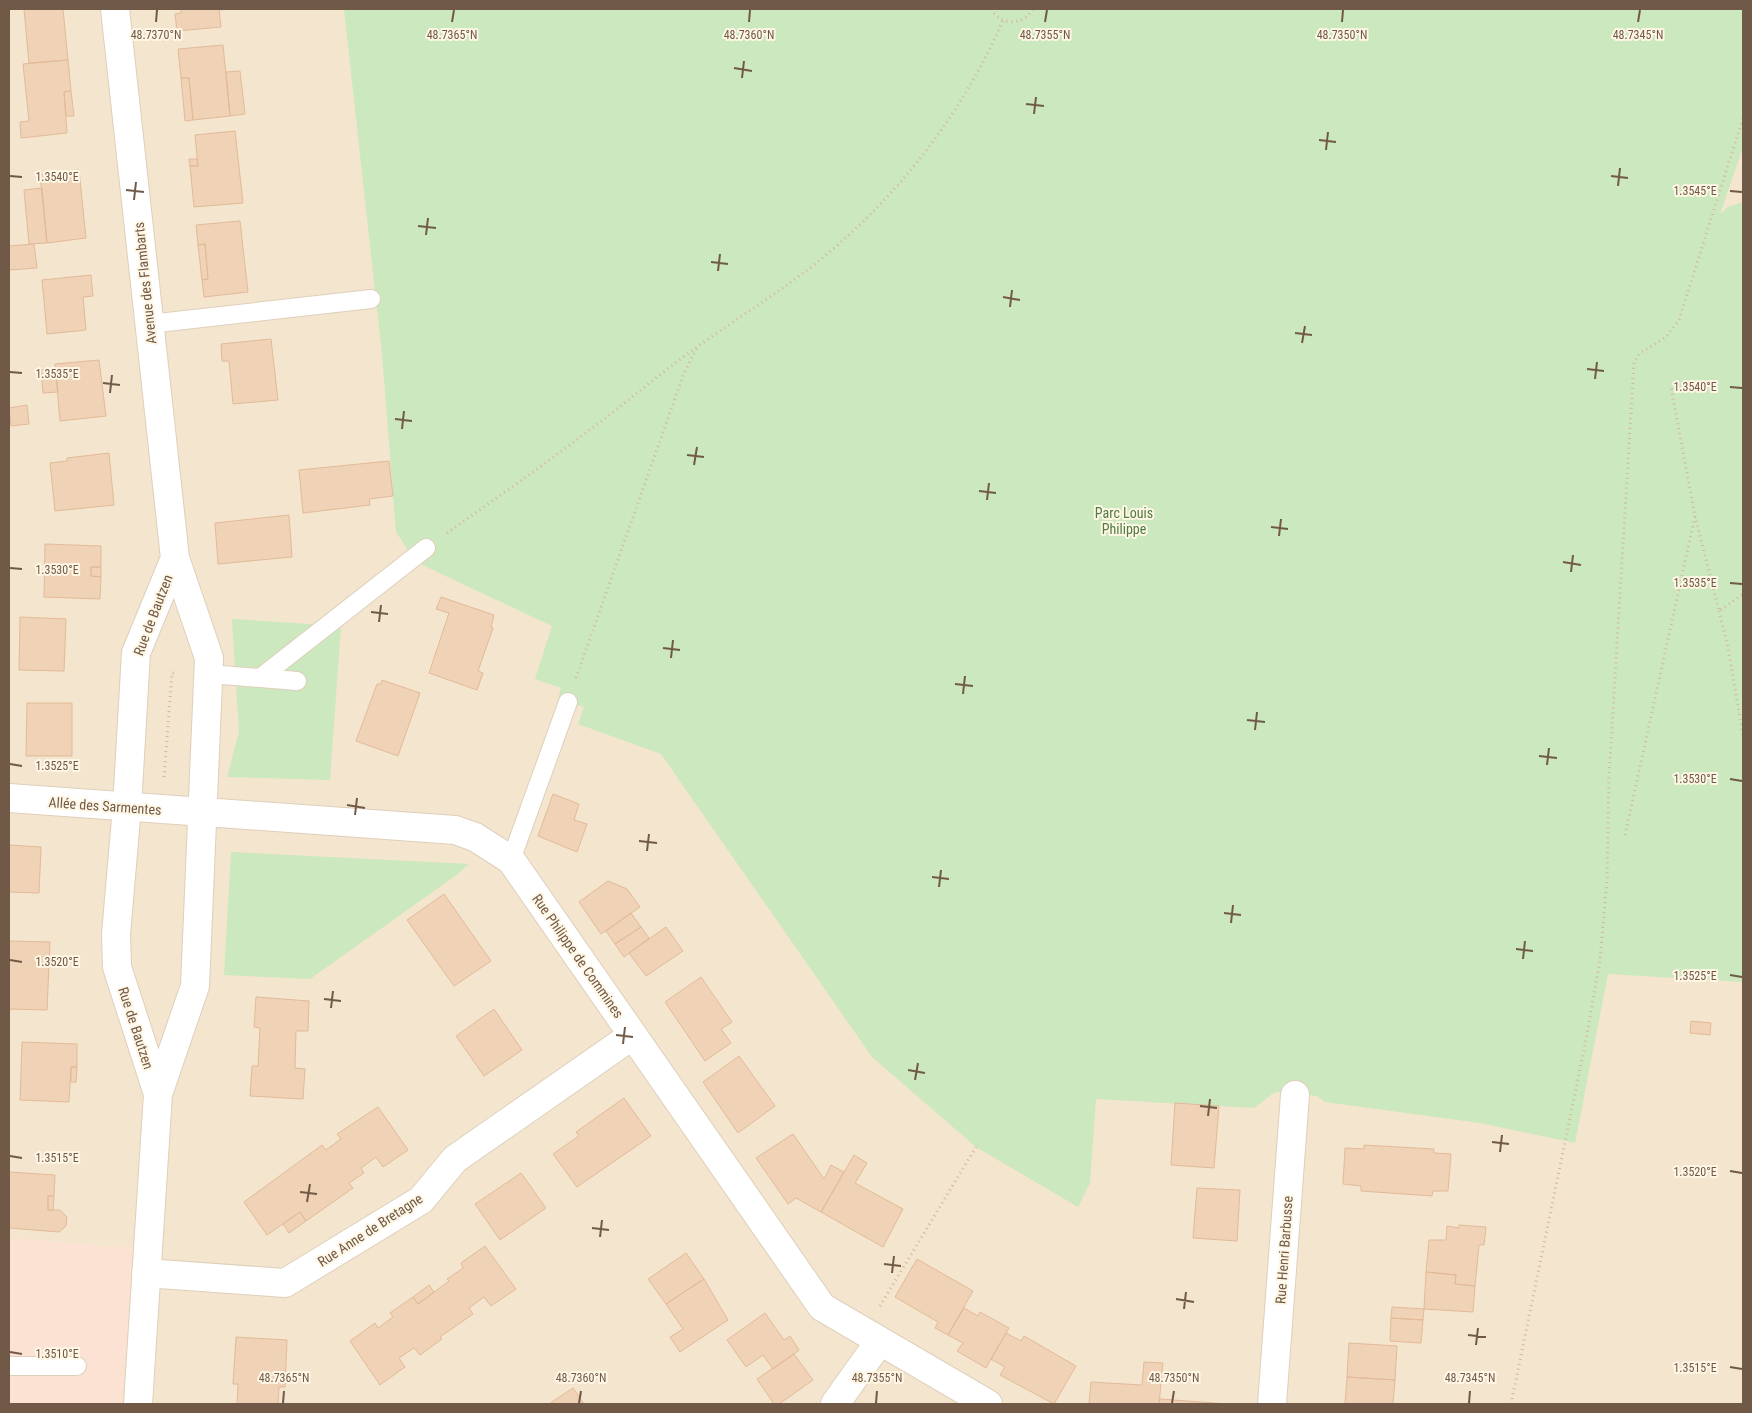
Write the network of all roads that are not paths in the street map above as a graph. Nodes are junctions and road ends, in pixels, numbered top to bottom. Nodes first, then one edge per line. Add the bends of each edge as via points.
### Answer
1 (115, 9) edge
2 (371, 299) dead end
3 (150, 324) junction
4 (426, 548) road end
5 (175, 558) junction
6 (209, 674) junction
7 (260, 678) junction
8 (297, 681) dead end
9 (568, 702) road end
10 (9, 798) edge
11 (128, 808) junction
12 (202, 813) junction
13 (511, 860) junction
14 (633, 1035) junction
15 (158, 1094) junction
16 (1295, 1095) dead end
17 (146, 1274) junction
18 (872, 1336) junction
19 (9, 1366) edge
20 (77, 1366) dead end
21 (138, 1404) edge
22 (835, 1404) edge
23 (988, 1404) edge
24 (1272, 1404) edge

1 - 3 street, Avenue des Flambarts
2 - 3 lane
3 - 5 street, Avenue des Flambarts
4 - 7 lane
5 - 6 street, Rue de Bautzen via 209,658
5 - 11 street, Rue de Bautzen via 136,653
6 - 7 lane
6 - 12 street, Rue de Bautzen
7 - 8 lane
9 - 13 lane
10 - 11 street, Allée des Sarmentes
11 - 12 street, Allée des Sarmentes
11 - 15 street, Rue de Bautzen via 116,934 117,967
12 - 13 street, Rue Philippe de Commines via 455,830 475,837
12 - 15 street, Rue de Bautzen via 195,986
13 - 14 street, Rue Philippe de Commines
14 - 17 street, Rue Anne de Bretagne via 455,1159 421,1200 285,1283
14 - 18 street, Rue Philippe de Commines via 822,1307
15 - 17 street, Rue de Bautzen
16 - 24 street, Rue Henri Barbusse
17 - 21 street, Rue de Bautzen
18 - 22 street
18 - 23 street, Rue Philippe de Commines
19 - 20 lane

